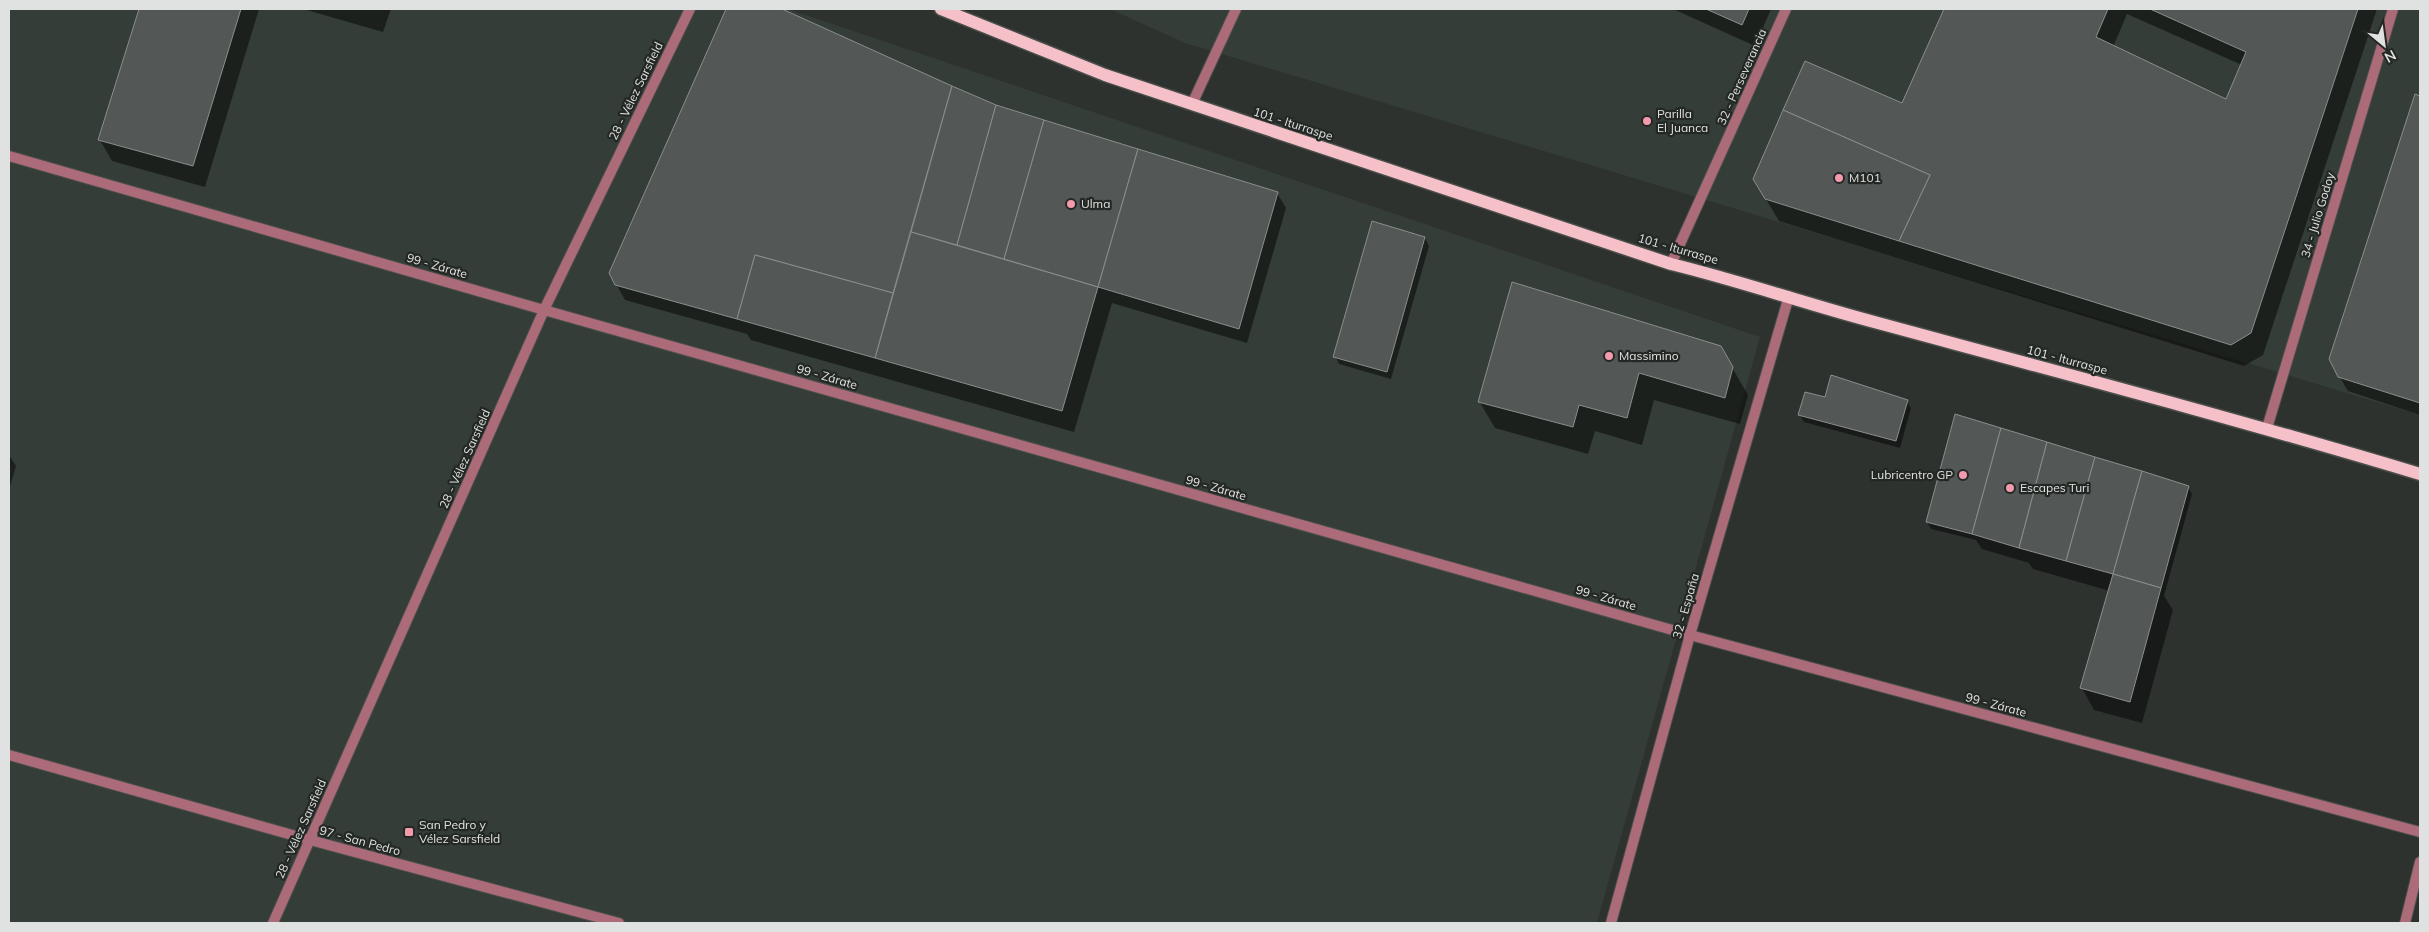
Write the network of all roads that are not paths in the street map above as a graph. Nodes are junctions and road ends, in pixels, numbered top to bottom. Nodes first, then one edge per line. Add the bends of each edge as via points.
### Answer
1 (690, 9) edge
2 (942, 9) edge
3 (1236, 9) edge
4 (1786, 9) edge
5 (2393, 9) edge
6 (1192, 104) junction
7 (9, 156) edge
8 (1671, 264) junction
9 (1789, 296) junction
10 (544, 310) junction
11 (2267, 428) junction
12 (2420, 474) edge
13 (1690, 635) junction
14 (9, 755) edge
15 (2420, 832) edge
16 (310, 840) junction
17 (2420, 862) edge
18 (273, 923) edge
19 (619, 923) edge
20 (1611, 923) edge
21 (2405, 923) edge

1 - 10 street, 28 - Vélez Sarsfield
2 - 6 main road, 101 - Iturraspe via 1105,75
3 - 6 street
4 - 8 street, 32 - Perseverancia
5 - 11 street, 34 - Julio Godoy
6 - 8 main road, 101 - Iturraspe
7 - 10 street, 99 - Zárate
8 - 9 main road, 101 - Iturraspe
9 - 11 main road, 101 - Iturraspe via 1851,316
9 - 13 street, 32 - España
10 - 13 street, 99 - Zárate
10 - 16 street, 28 - Vélez Sarsfield
11 - 12 main road, 101 - Iturraspe
13 - 15 street, 99 - Zárate
13 - 20 street, 32 - España
14 - 16 street, 97 - San Pedro
16 - 18 street, 28 - Vélez Sarsfield
16 - 19 street, 97 - San Pedro
17 - 21 street

